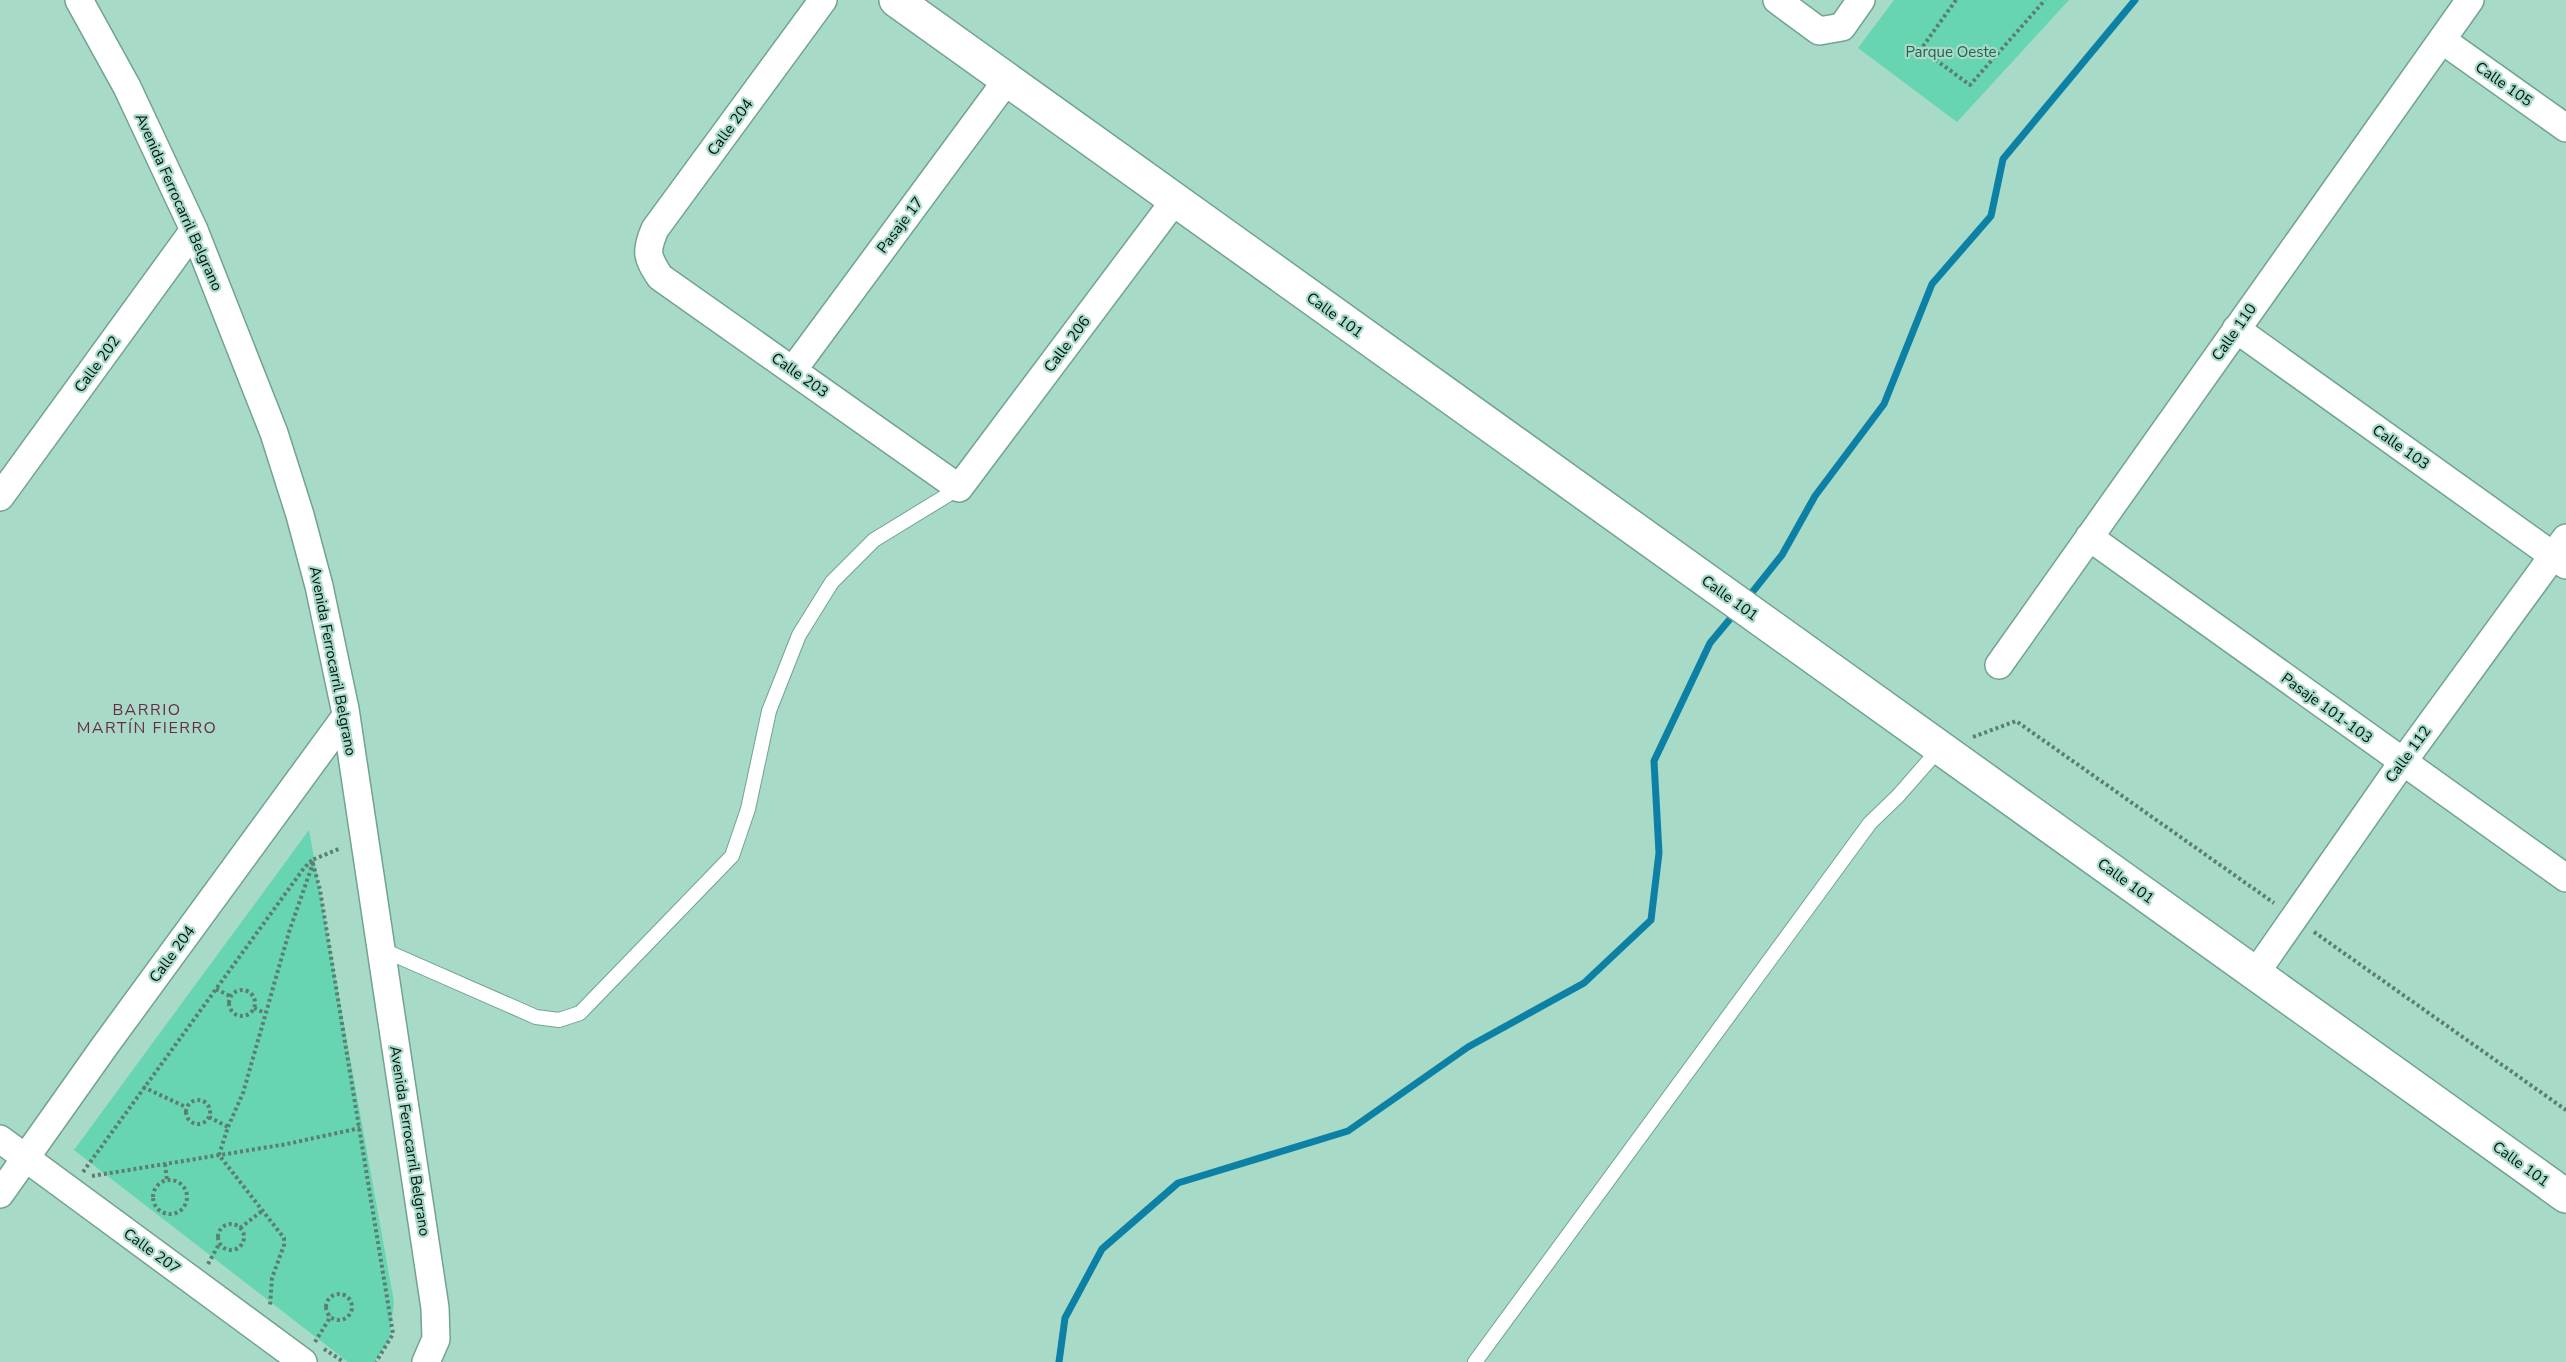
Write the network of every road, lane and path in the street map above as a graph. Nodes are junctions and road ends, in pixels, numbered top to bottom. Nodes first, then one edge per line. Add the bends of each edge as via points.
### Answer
1 (80, 0) edge
2 (823, 0) edge
3 (896, 0) edge
4 (1777, 0) edge
5 (1861, 0) edge
6 (1956, 0) edge
7 (2045, 0) edge
8 (2470, 0) edge
9 (2442, 40) junction
10 (1007, 80) junction
11 (2566, 128) edge
12 (1175, 200) junction
13 (194, 230) junction
14 (648, 258) joint
15 (2236, 329) junction
16 (793, 370) junction
17 (958, 488) junction
18 (0, 497) edge
19 (2089, 537) junction
20 (2562, 553) edge
21 (1999, 665) dead end
22 (346, 716) junction
23 (1940, 748) junction
24 (2402, 762) junction
25 (364, 838) junction
26 (312, 860) junction
27 (2566, 878) edge
28 (2294, 917) junction
29 (381, 949) junction
30 (2255, 974) junction
31 (216, 989) junction
32 (230, 996) junction
33 (254, 1008) junction
34 (265, 1013) junction
35 (143, 1087) junction
36 (186, 1107) junction
37 (2566, 1110) edge
38 (209, 1117) junction
39 (228, 1127) junction
40 (360, 1128) junction
41 (0, 1139) edge
42 (219, 1155) junction
43 (26, 1158) junction
44 (165, 1164) junction
45 (86, 1167) dead end
46 (80, 1177) dead end
47 (167, 1180) junction
48 (2565, 1192) edge
49 (0, 1194) edge
50 (262, 1211) junction
51 (162, 1212) junction
52 (157, 1221) dead end
53 (240, 1228) junction
54 (220, 1244) junction
55 (206, 1267) dead end
56 (269, 1310) dead end
57 (331, 1316) junction
58 (309, 1352) edge
59 (376, 1362) edge
60 (426, 1362) edge
61 (1475, 1362) edge

1 - 13 street, Avenida Ferrocarril Belgrano via 128,87
2 - 14 street, Calle 204 via 656,229 649,243
3 - 10 street, Calle 101
4 - 5 street via 1819,31 1842,27
6 - 7 path via 1921,49 1970,86
8 - 9 street, Calle 110
9 - 11 street, Calle 105
9 - 15 street, Calle 110
10 - 12 street, Calle 101
10 - 16 street, Pasaje 17
12 - 17 street, Calle 206
12 - 23 street, Calle 101
13 - 18 street, Calle 202
13 - 22 street, Avenida Ferrocarril Belgrano via 274,433 300,515
14 - 16 street, Calle 203 via 660,277
15 - 19 street, Calle 110
15 - 20 street, Calle 103
16 - 17 street, Calle 203
17 - 29 lane via 874,540 832,582 799,635 769,711 748,809 732,856 580,1013 558,1020 536,1017
19 - 21 street, Calle 110
19 - 24 street, Pasaje 101-103
20 - 24 street, Calle 112
22 - 25 street, Avenida Ferrocarril Belgrano
22 - 43 street, Calle 204
23 - 28 path via 2016,721
23 - 30 street, Calle 101
23 - 61 lane via 1870,823
24 - 27 street, Pasaje 101-103
24 - 28 street, Calle 112
25 - 26 path
25 - 29 street, Avenida Ferrocarril Belgrano
26 - 31 path
26 - 34 path
26 - 40 path
28 - 30 street, Calle 112
28 - 37 path
29 - 60 street, Avenida Ferrocarril Belgrano via 435,1308 436,1339
30 - 48 street, Calle 101
31 - 32 path
31 - 35 path
32 - 33 path via 237,991 250,992 255,999
32 - 33 path via 229,1005 237,1014 245,1016
33 - 34 path
34 - 39 path via 243,1093
35 - 36 path
35 - 45 path
36 - 38 path via 186,1115 195,1124
36 - 38 path via 191,1101 202,1100 208,1105
38 - 39 path
39 - 42 path
40 - 42 path
40 - 59 path via 393,1334
41 - 43 street, Calle 207
42 - 44 path
42 - 50 path
43 - 49 street, Calle 204
43 - 58 street, Calle 207
44 - 46 path
44 - 47 path
47 - 51 path via 153,1191 153,1203
47 - 51 path via 182,1184 187,1200 177,1213
50 - 53 path
50 - 56 path via 284,1238 272,1278
51 - 52 path
53 - 54 path via 233,1224 221,1228
53 - 54 path via 243,1240 238,1247 226,1249
54 - 55 path
57 - 57 path via 327,1305 330,1298 338,1294 349,1298 351,1310 346,1317
57 - 58 path

